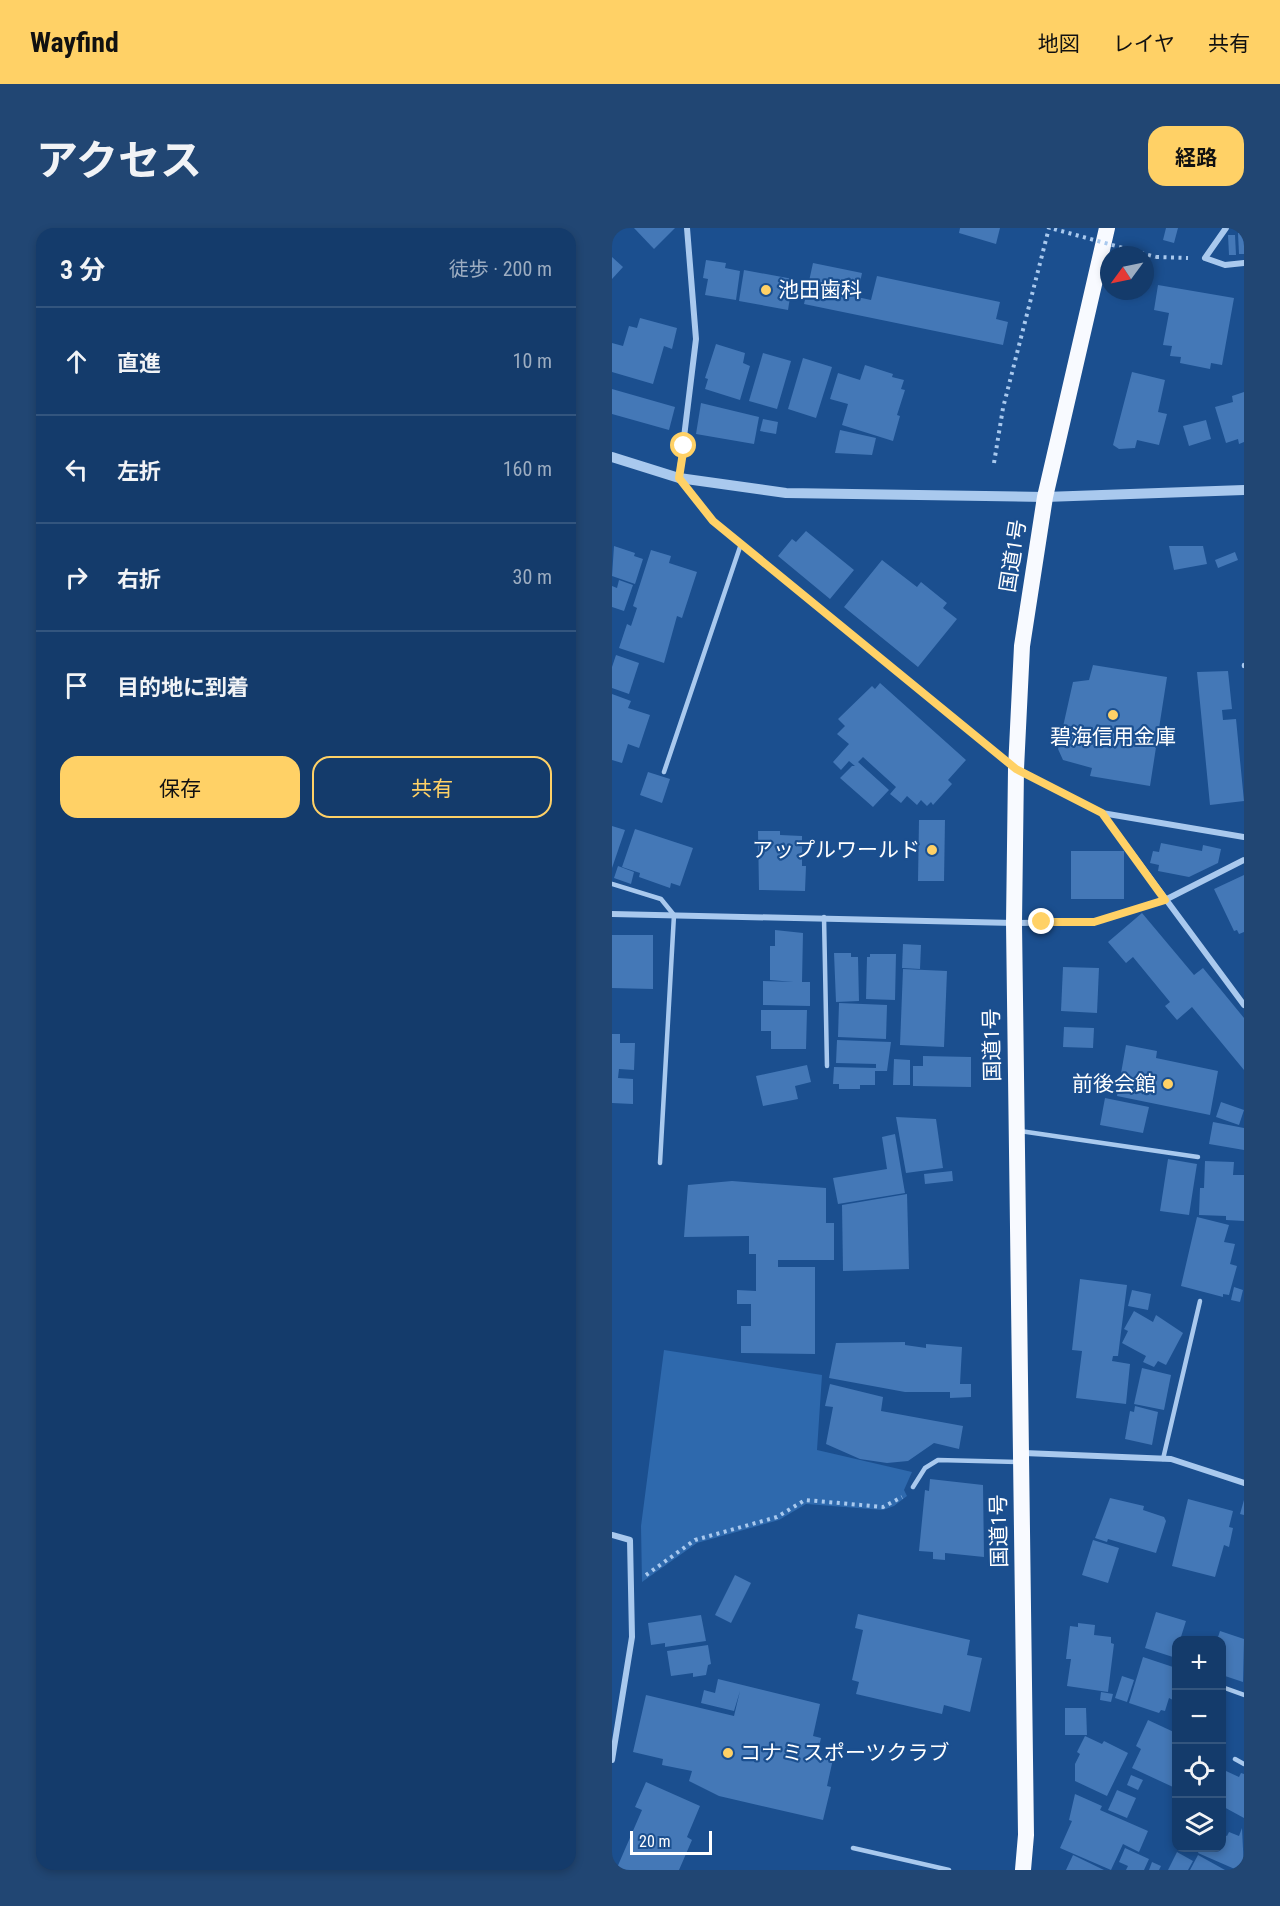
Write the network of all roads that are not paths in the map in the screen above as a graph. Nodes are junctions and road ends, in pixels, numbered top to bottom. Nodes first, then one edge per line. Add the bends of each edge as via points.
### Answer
1 (687, 228) edge
2 (1107, 228) edge
3 (1226, 228) edge
4 (1244, 263) edge
5 (612, 457) edge
6 (679, 478) junction
7 (1244, 490) edge
8 (1045, 497) junction
9 (741, 544) junction
10 (1016, 769) junction
11 (664, 772) dead end
12 (1102, 813) junction
13 (1244, 837) edge
14 (1244, 860) edge
15 (612, 884) edge
16 (1165, 900) junction
17 (612, 914) edge
18 (674, 915) junction
19 (824, 917) junction
20 (1014, 922) junction
21 (1244, 1005) edge
22 (827, 1066) dead end
23 (1016, 1131) junction
24 (1198, 1157) dead end
25 (660, 1162) dead end
26 (1200, 1301) dead end
27 (1020, 1457) junction
28 (1163, 1459) junction
29 (1244, 1484) edge
30 (913, 1487) road end
31 (612, 1535) edge
32 (1226, 1689) edge
33 (1244, 1695) edge
34 (1235, 1759) dead end
35 (612, 1760) edge
36 (1244, 1764) edge
37 (853, 1848) dead end
38 (949, 1870) edge
39 (1023, 1870) edge

1 - 6 street via 696,339
2 - 8 highway, 国道1号
3 - 4 street via 1204,258 1225,265
5 - 6 street
6 - 8 street via 786,494
6 - 9 street via 713,521
7 - 8 street
8 - 10 highway, 国道1号 via 1022,646
9 - 10 street
9 - 11 lane
10 - 12 street
10 - 20 highway, 国道1号
12 - 13 street
12 - 16 street
14 - 16 street
15 - 18 lane via 661,899
16 - 20 street via 1094,922
16 - 21 street
17 - 18 street
18 - 19 street
18 - 25 lane
19 - 20 street
19 - 22 lane
20 - 23 highway, 国道1号
23 - 24 lane
23 - 27 highway, 国道1号
26 - 28 lane
27 - 28 street
27 - 30 lane via 938,1460 925,1468
27 - 39 highway, 国道1号 via 1026,1835
28 - 29 street
31 - 35 street via 630,1540 631,1586 630,1658
32 - 33 lane
34 - 36 lane
37 - 38 lane

